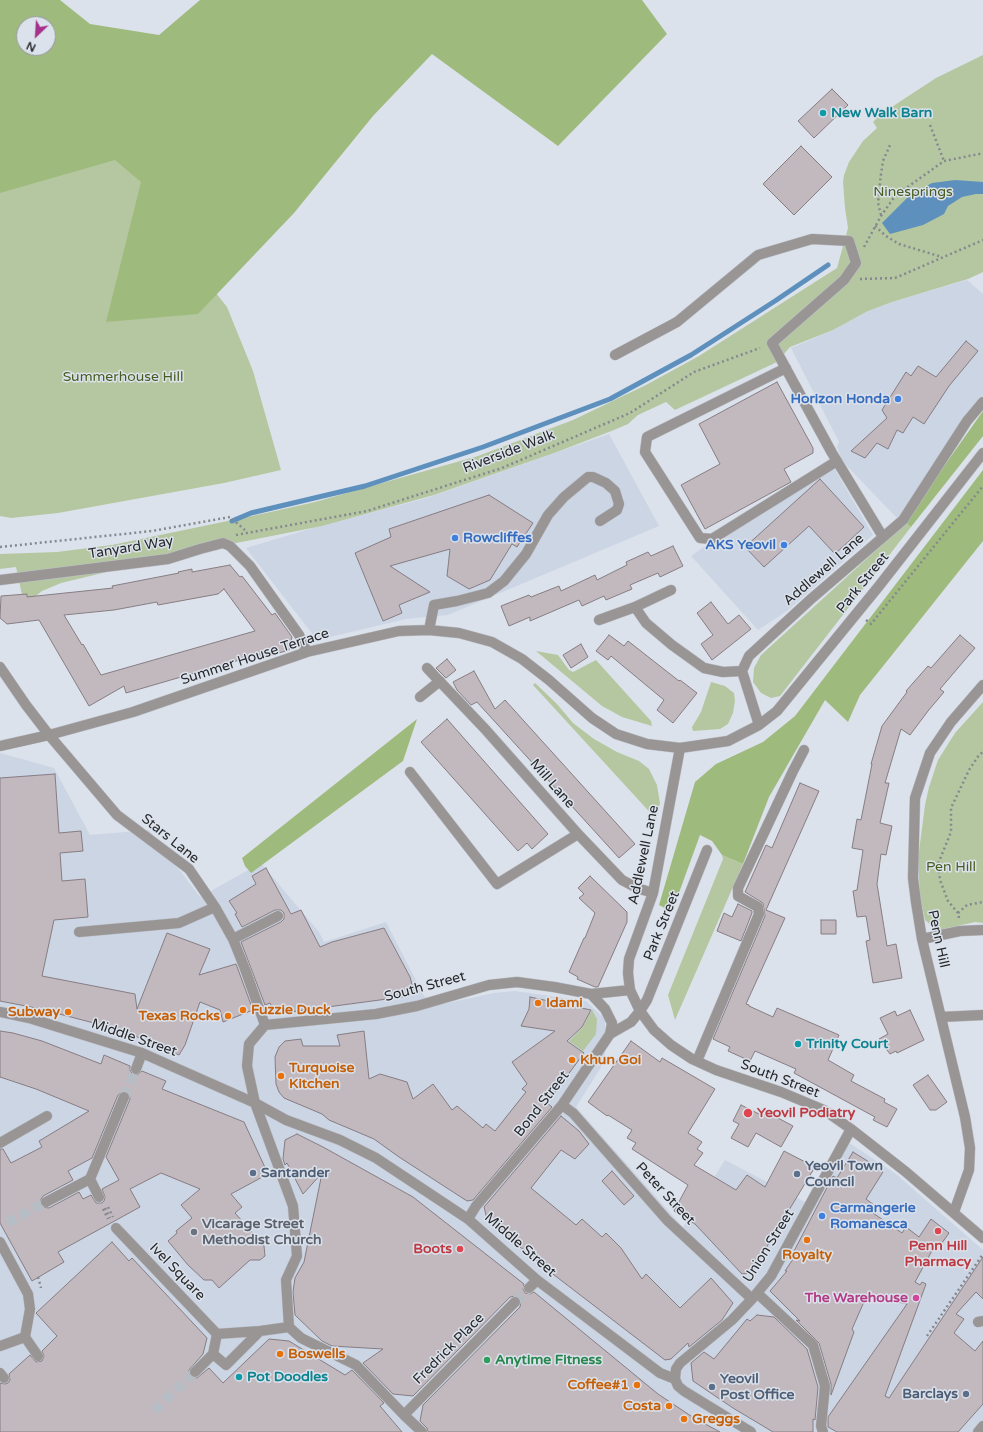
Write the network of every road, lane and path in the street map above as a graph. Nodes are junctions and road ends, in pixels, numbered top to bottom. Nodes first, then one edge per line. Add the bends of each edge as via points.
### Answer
1 (930, 125) dead end
2 (890, 145) dead end
3 (983, 155) edge
4 (944, 161) junction
5 (881, 216) junction
6 (875, 226) junction
7 (983, 240) edge
8 (943, 257) junction
9 (856, 263) junction
10 (844, 280) junction
11 (772, 343) junction
12 (615, 354) dead end
13 (786, 368) junction
14 (983, 402) edge
15 (983, 453) edge
16 (837, 461) junction
17 (983, 486) edge
18 (600, 521) dead end
19 (883, 538) junction
20 (0, 547) edge
21 (0, 580) edge
22 (671, 590) dead end
23 (635, 607) junction
24 (856, 613) junction
25 (599, 620) dead end
26 (429, 630) junction
27 (307, 652) junction
28 (0, 667) edge
29 (427, 668) dead end
30 (742, 671) junction
31 (440, 681) junction
32 (983, 685) edge
33 (420, 697) dead end
34 (759, 725) junction
35 (50, 736) junction
36 (0, 746) edge
37 (680, 748) junction
38 (804, 750) dead end
39 (983, 752) edge
40 (410, 772) dead end
41 (578, 834) junction
42 (707, 850) dead end
43 (653, 893) junction
44 (983, 902) edge
45 (215, 907) junction
46 (958, 913) junction
47 (278, 916) dead end
48 (983, 930) edge
49 (960, 931) junction
50 (79, 932) dead end
51 (233, 939) junction
52 (922, 939) junction
53 (630, 990) junction
54 (591, 994) junction
55 (640, 1011) junction
56 (0, 1012) edge
57 (983, 1015) edge
58 (941, 1017) junction
59 (265, 1025) junction
60 (610, 1034) junction
61 (142, 1053) junction
62 (697, 1061) junction
63 (136, 1069) tunnel mouth
64 (124, 1097) tunnel mouth
65 (255, 1103) junction
66 (562, 1105) junction
67 (47, 1116) dead end
68 (851, 1129) junction
69 (0, 1143) edge
70 (90, 1179) junction
71 (102, 1201) junction
72 (46, 1202) tunnel mouth
73 (954, 1212) junction
74 (468, 1219) junction
75 (114, 1224) junction
76 (983, 1238) edge
77 (0, 1242) edge
78 (983, 1254) edge
79 (537, 1280) junction
80 (529, 1288) tunnel mouth
81 (754, 1296) junction
82 (514, 1302) tunnel mouth
83 (289, 1327) junction
84 (260, 1331) junction
85 (217, 1334) junction
86 (928, 1336) dead end
87 (25, 1337) junction
88 (0, 1346) edge
89 (213, 1354) junction
90 (38, 1356) dead end
91 (196, 1372) tunnel mouth
92 (675, 1379) junction
93 (404, 1415) junction
94 (983, 1426) edge
95 (422, 1432) edge
96 (751, 1432) edge
97 (823, 1432) edge
98 (978, 1432) edge

1 - 4 path
2 - 5 path via 881,174 878,203
3 - 4 path
4 - 5 path via 895,196
5 - 6 path
6 - 8 path via 899,244
6 - 9 path
7 - 8 path
8 - 10 path via 895,278
9 - 10 street
9 - 12 street via 849,242 842,241 812,239 758,255 676,322
10 - 11 street
11 - 13 street, Addlewell Lane
11 - 20 path, Riverside Walk via 694,372 630,413 502,468 367,511 248,533 230,517 152,531
13 - 16 street, Addlewell Lane
13 - 16 street via 647,437 645,452 700,538 712,539
14 - 19 street, Addlewell Lane via 967,421 903,520
15 - 24 street, Park Street
16 - 19 street, Addlewell Lane
17 - 24 path via 871,624
18 - 26 street via 617,510 619,504 615,491 606,483 588,477 564,497 548,515 526,554 504,581 488,592 434,604
19 - 30 street, Addlewell Lane via 749,656
21 - 27 street, Tanyard Way via 168,559 223,543 230,546 250,566 299,635
22 - 23 street
23 - 25 street
23 - 30 street via 646,623 704,668 723,672
24 - 34 street, Park Street via 777,712
26 - 27 street, Summer House Terrace via 399,632
26 - 37 street, Summer House Terrace via 492,642 522,658 592,718 616,734 647,744
27 - 35 street, Summer House Terrace via 133,712
28 - 35 street, Stars Lane
29 - 31 street, Mill Lane
30 - 34 street
31 - 33 street
31 - 41 street, Mill Lane
32 - 52 street, Penn Hill via 951,722 930,753 915,798 913,878
34 - 37 street, Park Street via 728,741
35 - 36 street, Summer House Terrace
35 - 45 street, Stars Lane via 117,815 189,869
37 - 43 street, Addlewell Lane
38 - 62 street via 738,888 738,896 758,907 759,914
39 - 46 path via 969,770 951,808 951,832 938,864 940,880 948,901
40 - 41 street via 497,884
41 - 43 street, Mill Lane via 622,880
42 - 55 street, Park Street via 647,1000
43 - 53 street, Addlewell Lane via 629,959
44 - 46 path via 966,905
45 - 50 street via 179,923
45 - 51 street, Stars Lane
46 - 49 path
47 - 51 street
48 - 49 street
49 - 52 street
51 - 59 street, Stars Lane
52 - 58 street, Penn Hill
53 - 54 street, South Street
53 - 55 street, Addlewell Lane
54 - 59 street, South Street via 517,982 489,985 417,1006 376,1014
54 - 60 street via 605,1009 612,1023
55 - 60 street, Bond Street via 631,1022
55 - 62 street, South Street via 654,1030 671,1045
56 - 61 street, Middle Street via 29,1018
57 - 58 street
58 - 73 street, Penn Hill via 970,1148 969,1170
59 - 65 street via 249,1044 247,1066
60 - 66 street, Bond Street
61 - 63 street
61 - 65 street, Middle Street
62 - 68 street, South Street via 824,1110
64 - 70 street
65 - 74 street, Middle Street via 286,1120 340,1140 376,1158
65 - 83 street via 293,1206 298,1256 286,1280
66 - 74 street, Bond Street via 476,1206
66 - 81 street, Peter Street via 573,1113 667,1220
67 - 69 street
68 - 73 street, South Street
68 - 81 street, Union Street via 771,1276
70 - 71 street
70 - 72 street
71 - 75 path
71 - 75 path
71 - 75 path
73 - 76 street, South Street
74 - 79 street, Middle Street
75 - 85 street, Ivel Square
77 - 87 street via 28,1294 30,1310
78 - 86 path
79 - 80 street
79 - 92 street, Middle Street via 660,1374
81 - 92 street, Union Street via 732,1320 680,1363 676,1369
81 - 97 street, Peter Street via 813,1345 825,1386 821,1426
82 - 93 street, Fredrick Place
83 - 84 street
83 - 93 street via 301,1338 356,1365
84 - 85 street
84 - 89 street via 226,1365
85 - 89 street
87 - 88 street
87 - 90 street
89 - 91 street
92 - 96 street, Middle Street via 684,1391
93 - 95 street
94 - 98 street

